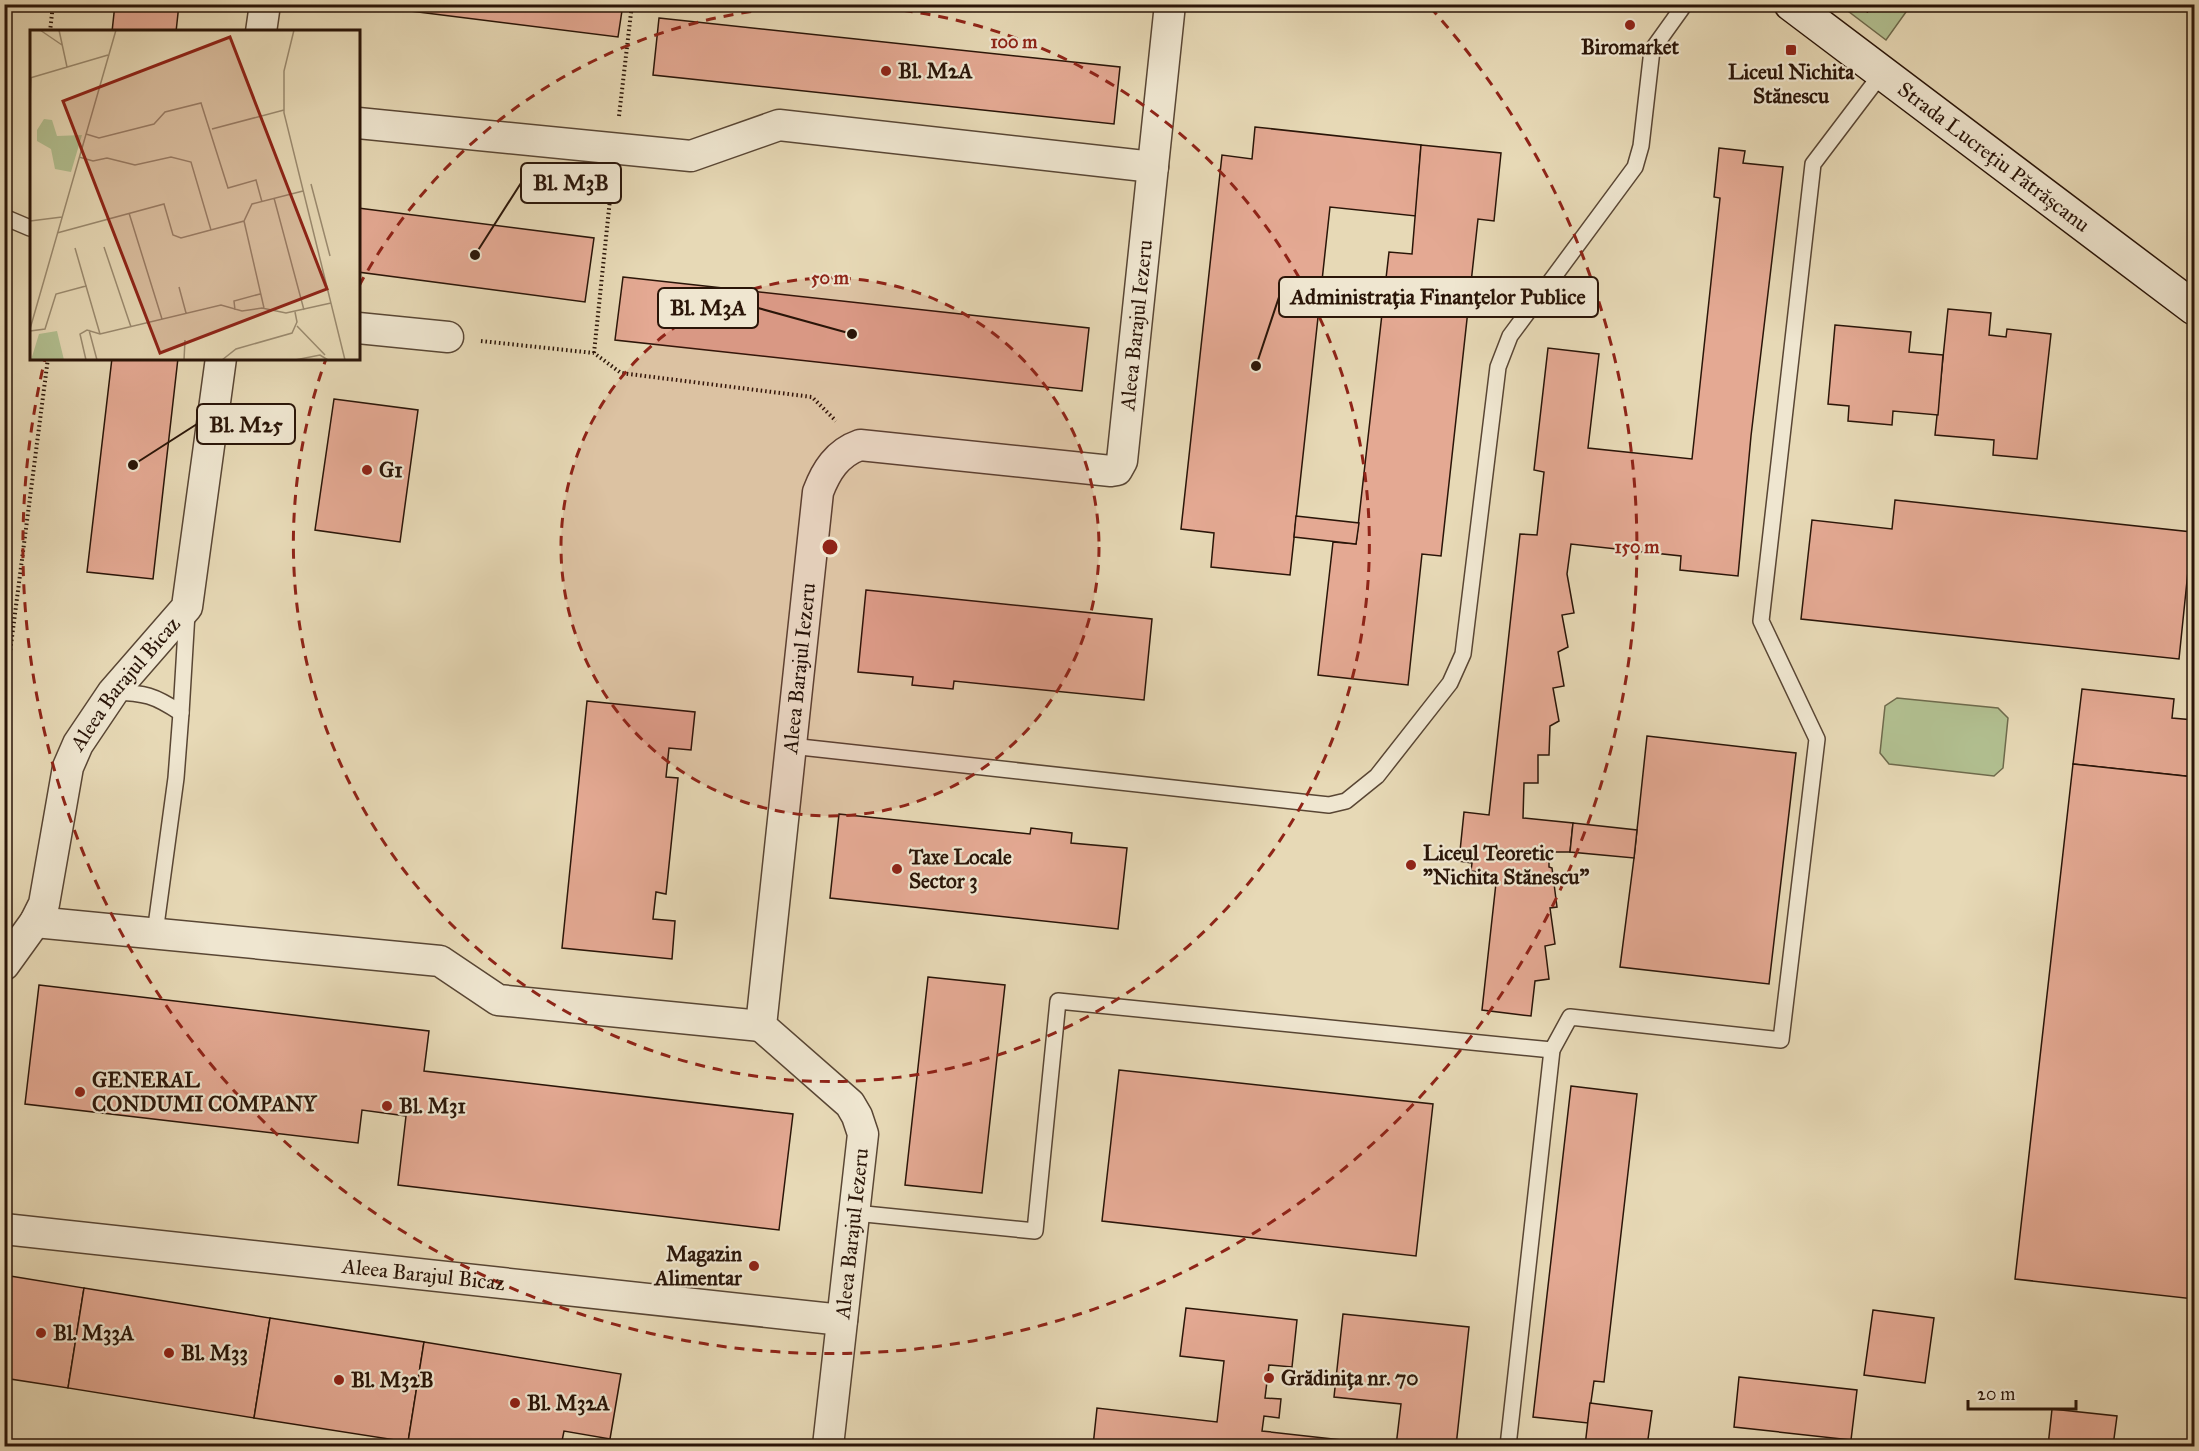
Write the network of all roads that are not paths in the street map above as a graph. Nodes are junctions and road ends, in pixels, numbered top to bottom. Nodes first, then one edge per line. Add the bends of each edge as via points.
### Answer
1 (265, 4) edge
2 (1170, 4) edge
3 (1685, 4) edge
4 (1791, 4) edge
5 (261, 30) edge
6 (1882, 73) junction
7 (360, 123) edge
8 (1153, 167) junction
9 (4, 217) edge
10 (30, 228) dead end
11 (2194, 308) edge
12 (360, 328) edge
13 (448, 337) road end
14 (221, 360) edge
15 (188, 607) junction
16 (113, 692) junction
17 (181, 713) junction
18 (790, 746) junction
19 (34, 922) junction
20 (156, 933) junction
21 (4, 965) edge
22 (761, 1026) junction
23 (1552, 1050) junction
24 (855, 1213) junction
25 (4, 1228) edge
26 (842, 1320) junction
27 (828, 1446) edge
28 (1508, 1446) edge

1 - 5 street
2 - 8 street, Aleea Barajul Iezeru
3 - 18 lane via 1652,50 1635,167 1502,352 1463,654 1457,669 1377,776 1362,790 1346,801 1329,805
4 - 6 main road, Strada Lucrețiu Pătrășcanu
6 - 11 main road, Strada Lucrețiu Pătrășcanu
6 - 23 lane via 1813,164 1761,621 1816,739 1781,1040 1570,1017
7 - 8 street via 691,156 779,125
8 - 18 street, Aleea Barajul Iezeru via 1122,461 1117,470 860,445 837,459 824,475 818,492
9 - 10 lane
12 - 13 street
14 - 15 street, Aleea Barajul Bicaz
15 - 16 street, Aleea Barajul Bicaz
15 - 17 lane
16 - 17 lane via 159,698
16 - 19 street, Aleea Barajul Bicaz via 78,744 68,767 44,904
17 - 20 lane
18 - 22 street, Aleea Barajul Iezeru
19 - 20 street
19 - 21 street, Aleea Barajul Bicaz
20 - 22 street via 440,961 498,1000
22 - 24 street, Aleea Barajul Iezeru via 850,1104 857,1116 863,1134
23 - 24 lane via 1058,1000 1035,1231
23 - 28 lane
24 - 26 street, Aleea Barajul Iezeru
25 - 26 street, Aleea Barajul Bicaz
26 - 27 street, Aleea Barajul Iezeru

